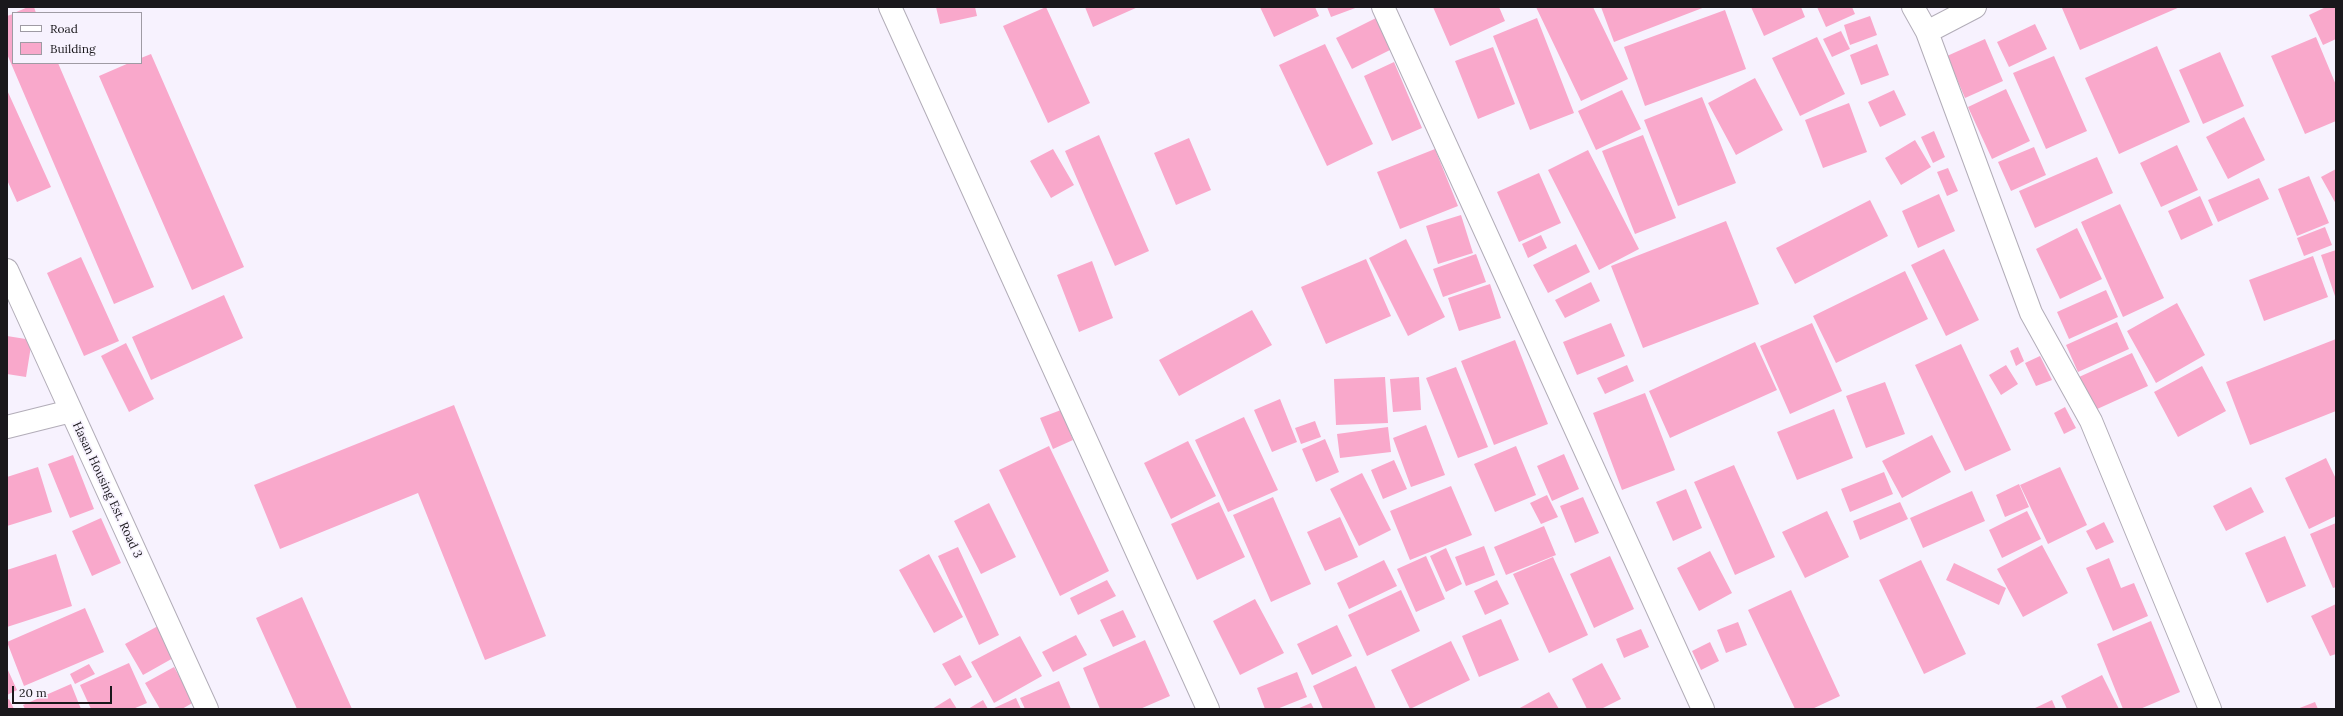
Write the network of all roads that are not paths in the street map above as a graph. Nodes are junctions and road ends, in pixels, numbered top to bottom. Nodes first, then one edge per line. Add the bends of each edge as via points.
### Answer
1 (890, 7) edge
2 (1383, 7) edge
3 (1913, 7) edge
4 (1975, 7) edge
5 (1927, 32) junction
6 (7, 270) edge
7 (71, 411) junction
8 (7, 427) edge
9 (207, 709) edge
10 (1208, 709) edge
11 (1703, 709) edge
12 (2210, 709) edge

1 - 10 street
2 - 11 street
3 - 5 street
4 - 5 street
5 - 12 street via 2031,313 2091,421
6 - 7 street, Hasan Housing Est. Road 3
7 - 8 street
7 - 9 street, Hasan Housing Est. Road 3

